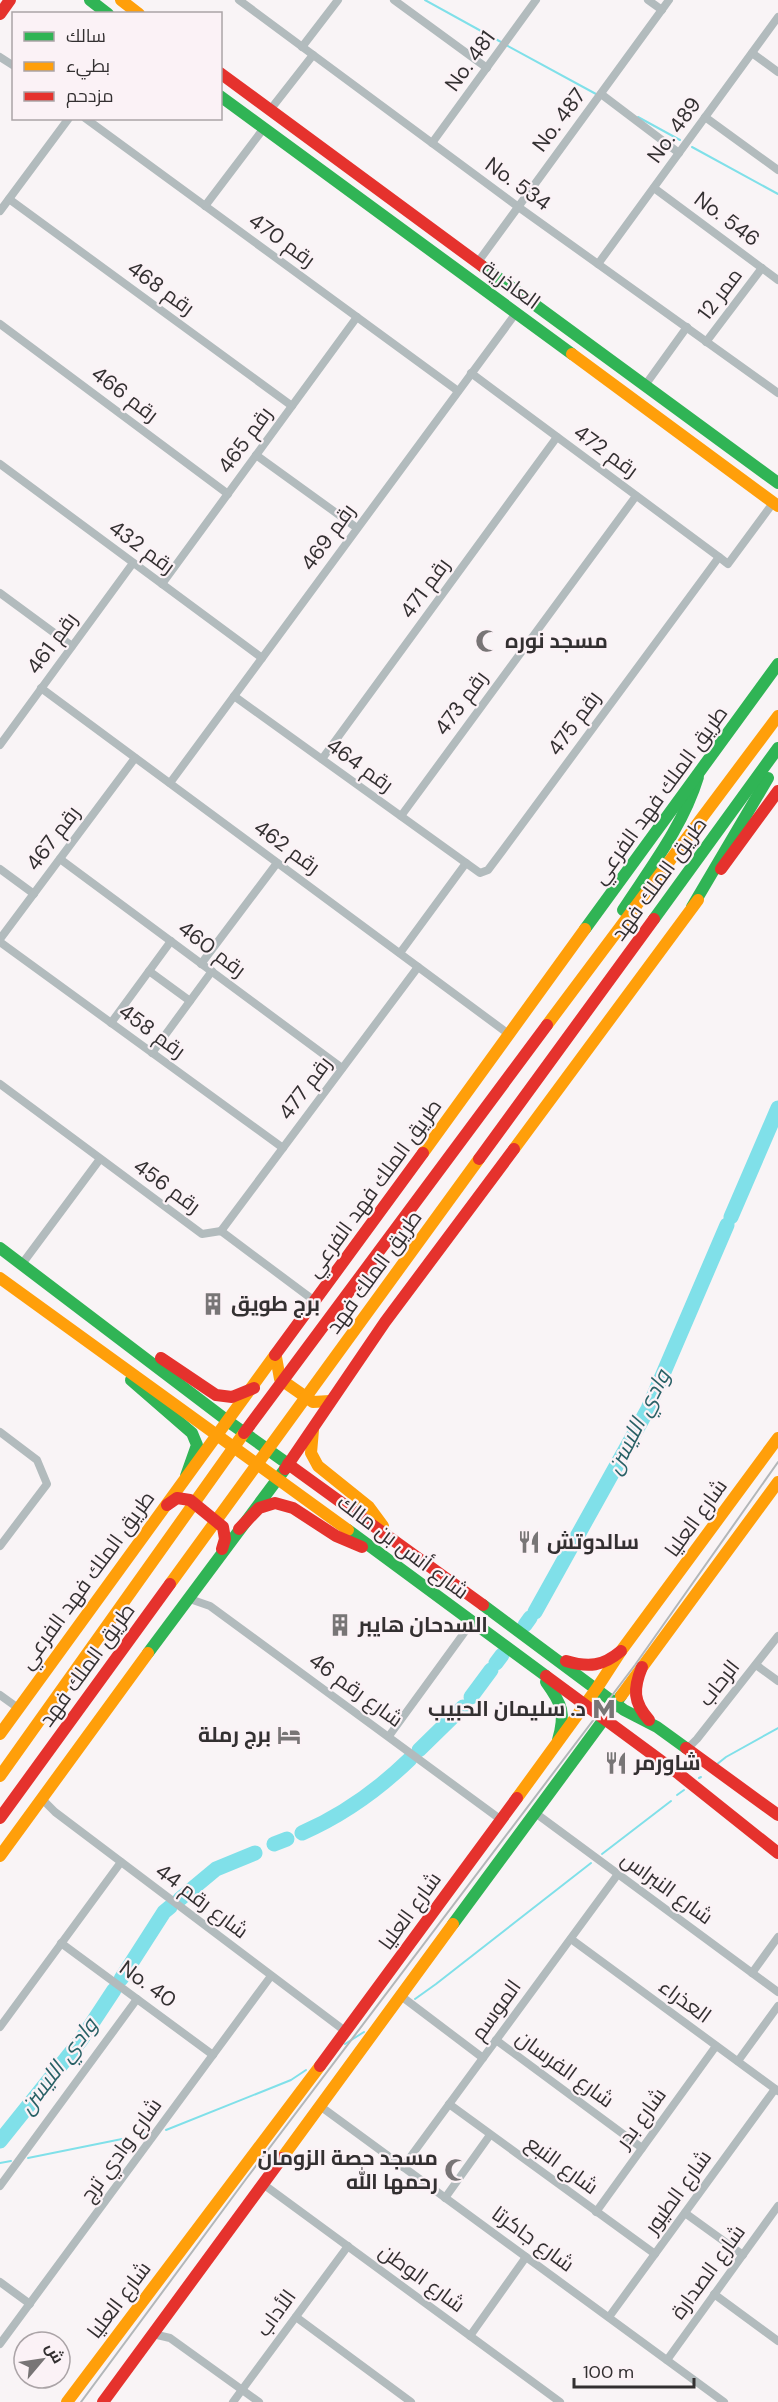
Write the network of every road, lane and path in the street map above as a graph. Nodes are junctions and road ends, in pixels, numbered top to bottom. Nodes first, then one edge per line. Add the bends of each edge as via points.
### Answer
1 (10, 0) edge
2 (90, 0) edge
3 (121, 0) edge
4 (239, 0) edge
5 (338, 0) edge
6 (394, 0) edge
7 (537, 0) edge
8 (648, 0) edge
9 (669, 0) edge
10 (662, 10) junction
11 (105, 12) edge
12 (136, 12) edge
13 (0, 14) edge
14 (778, 17) edge
15 (302, 47) junction
16 (752, 53) junction
17 (313, 54) junction
18 (488, 68) junction
19 (778, 72) edge
20 (222, 74) edge
21 (601, 94) junction
22 (222, 97) edge
23 (270, 110) junction
24 (705, 117) junction
25 (68, 120) edge
26 (88, 120) edge
27 (264, 128) junction
28 (432, 143) junction
29 (680, 153) junction
30 (778, 170) edge
31 (654, 188) junction
32 (9, 199) junction
33 (205, 206) junction
34 (517, 206) junction
35 (0, 211) edge
36 (478, 262) junction
37 (598, 264) junction
38 (762, 268) junction
39 (778, 280) edge
40 (524, 296) junction
41 (515, 312) junction
42 (357, 317) junction
43 (0, 324) edge
44 (687, 327) junction
45 (706, 342) junction
46 (471, 373) junction
47 (646, 384) junction
48 (458, 391) junction
49 (778, 393) edge
50 (292, 406) junction
51 (557, 437) junction
52 (256, 455) junction
53 (0, 464) edge
54 (778, 483) edge
55 (228, 494) junction
56 (636, 496) junction
57 (776, 504) edge
58 (357, 528) junction
59 (719, 557) junction
60 (134, 563) junction
61 (162, 584) junction
62 (0, 593) edge
63 (72, 646) junction
64 (262, 658) junction
65 (778, 664) edge
66 (41, 688) junction
67 (234, 696) junction
68 (778, 716) edge
69 (0, 745) edge
70 (778, 748) edge
71 (135, 758) junction
72 (322, 759) junction
73 (778, 761) edge
74 (698, 777) junction
75 (170, 783) junction
76 (778, 791) edge
77 (400, 816) junction
78 (60, 859) junction
79 (277, 862) junction
80 (466, 862) junction
81 (0, 868) edge
82 (34, 894) junction
83 (692, 907) junction
84 (0, 941) edge
85 (171, 941) junction
86 (609, 944) junction
87 (400, 953) junction
88 (201, 964) junction
89 (418, 967) junction
90 (149, 971) junction
91 (212, 971) junction
92 (190, 1001) junction
93 (111, 1023) junction
94 (510, 1035) junction
95 (152, 1053) junction
96 (342, 1068) junction
97 (0, 1084) edge
98 (283, 1148) junction
99 (100, 1159) junction
100 (221, 1232) junction
101 (0, 1248) edge
102 (22, 1264) junction
103 (0, 1278) edge
104 (316, 1302) junction
105 (121, 1338) junction
106 (107, 1355) junction
107 (276, 1357) junction
108 (254, 1388) junction
109 (330, 1401) junction
110 (229, 1422) junction
111 (313, 1430) junction
112 (0, 1432) edge
113 (217, 1435) junction
114 (778, 1438) edge
115 (288, 1465) junction
116 (186, 1476) junction
117 (278, 1479) junction
118 (778, 1482) edge
119 (161, 1510) junction
120 (239, 1529) junction
121 (394, 1539) junction
122 (0, 1546) edge
123 (221, 1553) junction
124 (382, 1555) junction
125 (187, 1598) junction
126 (472, 1622) junction
127 (778, 1636) edge
128 (621, 1652) junction
129 (556, 1658) junction
130 (756, 1665) junction
131 (642, 1667) junction
132 (538, 1670) junction
133 (778, 1681) edge
134 (597, 1688) junction
135 (0, 1695) edge
136 (615, 1703) junction
137 (584, 1705) junction
138 (18, 1708) junction
139 (603, 1719) junction
140 (657, 1728) junction
141 (0, 1734) edge
142 (389, 1736) junction
143 (558, 1740) junction
144 (686, 1750) junction
145 (0, 1776) edge
146 (43, 1796) junction
147 (534, 1812) junction
148 (778, 1815) edge
149 (0, 1818) edge
150 (500, 1819) junction
151 (778, 1853) edge
152 (0, 1856) edge
153 (121, 1862) junction
154 (618, 1874) junction
155 (778, 1937) edge
156 (571, 1939) junction
157 (61, 1943) junction
158 (752, 1973) junction
159 (271, 1976) junction
160 (778, 1992) edge
161 (401, 1996) junction
162 (137, 1999) junction
163 (778, 2006) edge
164 (0, 2027) edge
165 (345, 2031) junction
166 (496, 2040) junction
167 (716, 2046) junction
168 (213, 2055) junction
169 (483, 2058) junction
170 (738, 2061) junction
171 (777, 2090) edge
172 (449, 2104) junction
173 (320, 2106) junction
174 (490, 2135) junction
175 (642, 2148) junction
176 (403, 2167) junction
177 (263, 2184) junction
178 (0, 2186) edge
179 (445, 2198) junction
180 (778, 2206) edge
181 (596, 2212) junction
182 (685, 2213) junction
183 (348, 2246) junction
184 (655, 2254) junction
185 (743, 2255) junction
186 (526, 2257) junction
187 (0, 2282) edge
188 (714, 2294) junction
189 (30, 2304) junction
190 (296, 2317) junction
191 (609, 2317) junction
192 (153, 2334) junction
193 (470, 2336) junction
194 (778, 2341) edge
195 (0, 2344) edge
196 (667, 2360) junction
197 (242, 2390) junction
198 (67, 2402) edge
199 (103, 2402) edge
200 (233, 2402) edge
201 (259, 2402) edge
202 (411, 2402) edge
203 (560, 2402) edge
204 (724, 2402) edge

1 - 13 main road
2 - 11 main road
3 - 12 main road
4 - 15 street, No. 534
5 - 15 street
6 - 18 street
7 - 18 street, No. 481
8 - 10 street
9 - 10 street, No. 487
10 - 21 street, No. 487
14 - 16 street, No. 489
15 - 17 street, No. 534
16 - 19 street
16 - 24 street, No. 489
17 - 23 street
17 - 28 street, No. 534
18 - 28 street, No. 481
20 - 23 main road, العاذرية
21 - 29 street
21 - 34 street, No. 487
22 - 27 main road, العاذرية
23 - 36 main road, العاذرية
24 - 29 street, No. 489
24 - 30 street
25 - 32 street
26 - 33 street, رقم 470
27 - 33 street
27 - 41 main road, العاذرية
28 - 34 street, No. 534
29 - 31 street, No. 489
31 - 37 street, No. 489
31 - 38 street, No. 546
32 - 35 street
32 - 50 street, رقم 468
33 - 42 street, رقم 470
34 - 36 street, No. 487
34 - 37 street, No. 534
36 - 40 main road, العاذرية
37 - 44 street, No. 534
38 - 39 street, No. 546
38 - 45 street, ممر 12
40 - 41 main road
40 - 47 main road, العاذرية
41 - 46 street, رقم 469
41 - 57 main road, العاذرية
42 - 48 street, رقم 470
42 - 50 street, رقم 465
43 - 55 street, رقم 466
44 - 45 street, No. 534
44 - 47 street
45 - 49 street, No. 534
46 - 48 street, رقم 469
46 - 51 street, رقم 472
47 - 54 main road, العاذرية
48 - 58 street, رقم 469
50 - 52 street, رقم 465
51 - 56 street, رقم 472
51 - 72 street, رقم 471
52 - 55 street, رقم 465
52 - 58 street
53 - 60 street, رقم 432
55 - 61 street, رقم 465
56 - 59 street, رقم 472
56 - 77 street, رقم 473
57 - 59 street via 728,564
58 - 64 street, رقم 469
59 - 80 street, رقم 475 via 488,870 480,873
60 - 61 street, رقم 432
60 - 63 street, رقم 461
61 - 64 street, رقم 432
62 - 63 street
63 - 66 street, رقم 461
64 - 67 street, رقم 469
65 - 74 main road, طريق الملك فهد الفرعي
66 - 69 street, رقم 461
66 - 71 street, رقم 462
67 - 72 street, رقم 464
67 - 75 street, رقم 469
68 - 86 main road, طريق الملك فهد
70 - 149 main road, طريق الملك فهد
71 - 75 street, رقم 462
71 - 78 street, رقم 467
72 - 77 street, رقم 464
73 - 83 main road
74 - 86 main road via 682,816 610,930
74 - 94 main road, طريق الملك فهد الفرعي
75 - 79 street, رقم 462
76 - 83 main road
77 - 80 street, رقم 464
78 - 82 street, رقم 467
78 - 85 street, رقم 460
79 - 87 street, رقم 462
79 - 88 street
80 - 87 street
81 - 82 street
82 - 84 street, رقم 467
83 - 109 main road via 475,1198
84 - 93 street, رقم 458
85 - 88 street, رقم 460
85 - 90 street
86 - 145 main road, طريق الملك فهد via 271,1395
87 - 89 street, رقم 462
88 - 91 street, رقم 460
89 - 94 street, رقم 462
89 - 96 street, رقم 477
90 - 92 street
90 - 93 street
91 - 92 street
91 - 96 street, رقم 460
92 - 95 street
93 - 95 street, رقم 458
94 - 104 main road, طريق الملك فهد الفرعي
95 - 98 street, رقم 458
96 - 98 street, رقم 477
97 - 99 street, رقم 456
98 - 100 street, رقم 477
99 - 100 street, رقم 456 via 202,1234
99 - 102 street
100 - 104 street, رقم 456
101 - 102 main road
102 - 105 main road
103 - 106 main road, شارع أنس بن مالك
104 - 107 main road, طريق الملك فهد الفرعي
105 - 108 main road via 156,1355 216,1395 232,1397
105 - 110 main road
106 - 113 main road, شارع أنس بن مالك
106 - 116 main road via 192,1433 197,1445
107 - 108 main road, طريق الملك فهد الفرعي
107 - 109 main road via 280,1378 313,1402
108 - 110 main road, طريق الملك فهد الفرعي
109 - 111 main road
110 - 113 main road, طريق الملك فهد الفرعي
110 - 115 main road
111 - 115 main road
111 - 121 main road via 311,1453 318,1466 369,1507
112 - 122 street via 38,1460 47,1484
113 - 116 main road, طريق الملك فهد الفرعي
113 - 117 main road, شارع أنس بن مالك
114 - 128 main road, شارع العليا
115 - 117 main road
115 - 121 main road
116 - 119 main road, طريق الملك فهد الفرعي
117 - 120 main road
117 - 124 main road, شارع أنس بن مالك
118 - 131 main road, شارع العليا
119 - 123 main road via 177,1498 190,1500 223,1527
119 - 138 main road, طريق الملك فهد الفرعي
120 - 123 main road
120 - 124 main road via 267,1503 282,1503 339,1537
121 - 129 main road
123 - 125 main road
124 - 126 main road, شارع أنس بن مالك
125 - 142 street, شارع رقم 46 via 210,1606
125 - 146 main road
126 - 132 main road, شارع أنس بن مالك
126 - 142 street
127 - 130 street, الرحاب
128 - 129 main road via 607,1663 595,1666
128 - 134 main road, شارع العليا
129 - 134 main road
130 - 133 street
130 - 144 street, الرحاب
131 - 136 main road, شارع العليا
131 - 140 main road via 633,1700
132 - 137 main road, شارع أنس بن مالك
132 - 143 main road via 563,1708
134 - 136 main road
134 - 137 main road, شارع العليا
135 - 138 street
136 - 139 main road, شارع العليا
136 - 140 main road
137 - 139 main road, شارع أنس بن مالك
137 - 143 main road, شارع العليا
138 - 141 main road, طريق الملك فهد الفرعي
139 - 147 main road, شارع العليا
139 - 151 main road, شارع أنس بن مالك
140 - 144 main road
142 - 150 street, شارع رقم 46
143 - 150 main road, شارع العليا
144 - 148 main road
146 - 152 main road
146 - 153 street, شارع رقم 44 via 48,1807
147 - 154 street, شارع النبراس
147 - 161 main road, شارع العليا
150 - 165 main road, شارع العليا
153 - 157 street
153 - 159 street, شارع رقم 44
154 - 156 street, الموسم
154 - 158 street, شارع النبراس
155 - 158 street
156 - 166 street, الموسم
156 - 167 street, العذراء
157 - 162 street, No. 40
157 - 164 street
158 - 160 street, شارع النبراس
159 - 165 street, شارع رقم 44
159 - 168 street, شارع وادي ترج
161 - 169 street
161 - 173 main road, شارع العليا
162 - 168 street, No. 40
162 - 178 street
163 - 170 street
165 - 198 main road, شارع العليا
166 - 169 street, الموسم
166 - 175 street, شارع الفرسان
167 - 170 street, العذراء
167 - 175 street, شارع بدر
168 - 189 street, شارع وادي ترج
169 - 172 street, الموسم
170 - 171 street, العذراء
171 - 182 street, شارع الطيور
172 - 174 street, شارع النبع
172 - 176 street, الموسم
173 - 176 street, شارع جاكرتا
173 - 177 main road, شارع العليا
174 - 179 street
174 - 181 street, شارع النبع
175 - 181 street, شارع بدر
176 - 179 street, شارع جاكرتا
177 - 183 street, شارع الوطن
177 - 192 main road, شارع العليا
179 - 186 street, شارع جاكرتا
180 - 185 street, شارع الصدارة
181 - 184 street, شارع النبع
182 - 184 street, شارع الطيور
182 - 185 street
183 - 190 street, الأداب
183 - 193 street, شارع الوطن
184 - 191 street, شارع الطيور
185 - 188 street, شارع الصدارة
186 - 191 street, شارع جاكرتا
186 - 193 street
187 - 189 street
188 - 194 street
188 - 196 street, شارع الصدارة
189 - 195 street, شارع وادي ترج
190 - 197 street, الأداب
190 - 202 street
191 - 196 street, شارع جاكرتا
192 - 197 street via 170,2338
192 - 199 main road, شارع العليا
193 - 203 street, شارع الوطن
196 - 204 street, شارع جاكرتا
197 - 200 street, الأداب
197 - 201 street

